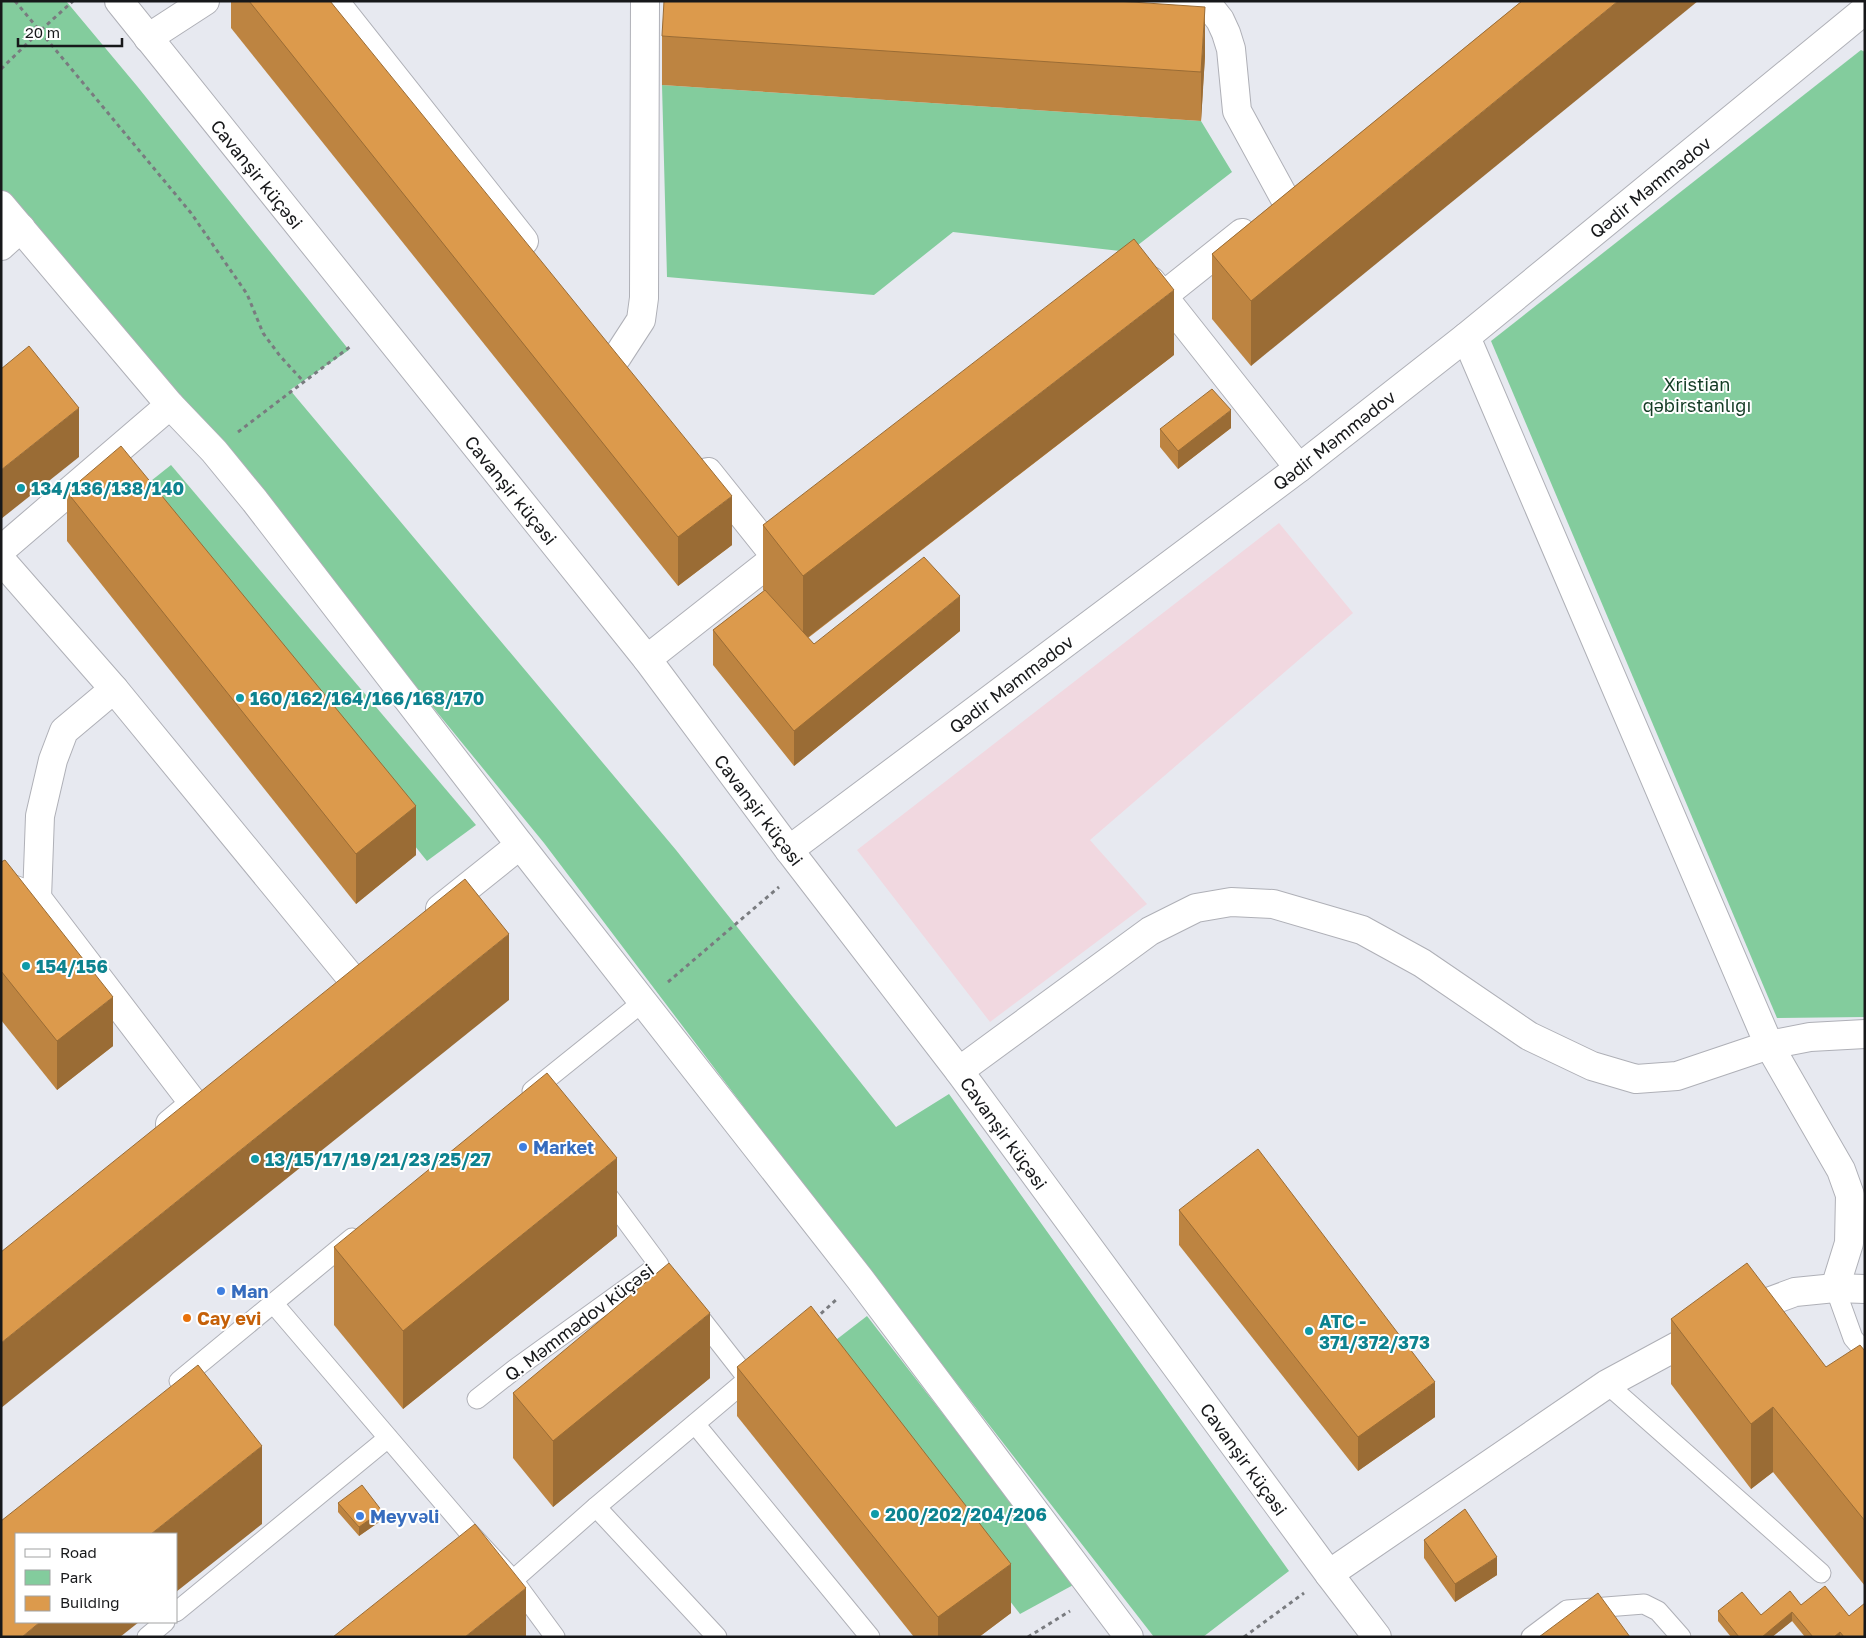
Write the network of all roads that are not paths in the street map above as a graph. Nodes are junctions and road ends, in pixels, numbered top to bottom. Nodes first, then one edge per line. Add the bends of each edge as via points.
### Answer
1 (119, 1) edge
2 (205, 1) edge
3 (334, 1) edge
4 (645, 1) edge
5 (1180, 1) edge
6 (1205, 1) edge
7 (1865, 10) edge
8 (1109, 11) edge
9 (148, 38) junction
10 (1, 205) edge
11 (11, 237) edge
12 (537, 256) edge
13 (1128, 284) edge
14 (1163, 296) junction
15 (598, 334) edge
16 (1466, 338) junction
17 (170, 405) junction
18 (690, 450) edge
19 (1299, 468) junction
20 (816, 527) edge
21 (1, 550) edge
22 (776, 557) junction
23 (1, 560) edge
24 (647, 659) junction
25 (114, 689) junction
26 (520, 845) junction
27 (789, 850) junction
28 (1, 885) edge
29 (36, 898) junction
30 (421, 924) edge
31 (330, 997) edge
32 (644, 1001) junction
33 (1865, 1034) edge
34 (1769, 1045) junction
35 (959, 1071) junction
36 (217, 1086) edge
37 (194, 1104) junction
38 (542, 1108) edge
39 (148, 1142) edge
40 (589, 1171) edge
41 (363, 1229) edge
42 (659, 1265) junction
43 (671, 1280) edge
44 (1835, 1288) junction
45 (1865, 1289) edge
46 (683, 1295) edge
47 (273, 1303) junction
48 (1865, 1352) edge
49 (1607, 1384) junction
50 (168, 1391) edge
51 (478, 1399) dead end
52 (695, 1424) junction
53 (388, 1438) junction
54 (596, 1507) junction
55 (1821, 1573) dead end
56 (1329, 1574) junction
57 (513, 1580) junction
58 (178, 1610) edge
59 (1566, 1610) junction
60 (164, 1623) edge
61 (1582, 1630) edge
62 (147, 1637) edge
63 (555, 1637) edge
64 (718, 1637) edge
65 (870, 1637) edge
66 (1129, 1637) edge
67 (1377, 1637) edge
68 (1531, 1637) edge
69 (1681, 1637) edge

1 - 9 street, Cavanşir küçəsi
2 - 9 street
3 - 12 street
4 - 15 street via 644,298 641,320 623,365
5 - 8 street via 1147,10
6 - 14 street via 1226,33 1237,111 1294,192
7 - 16 street, Qədir Məmmədov
9 - 24 street, Cavanşir küçəsi
10 - 11 street
11 - 17 street
13 - 14 street via 1144,272
14 - 19 street
16 - 19 street, Qədir Məmmədov
16 - 34 street
17 - 21 street
17 - 26 street via 255,501
18 - 22 street
19 - 27 street, Qədir Məmmədov
20 - 22 street
22 - 24 street
23 - 25 street
24 - 27 street, Cavanşir küçəsi
25 - 29 street via 64,731 53,760 40,816
25 - 31 street via 360,973
26 - 30 street
26 - 32 street
27 - 35 street, Cavanşir küçəsi
28 - 29 street
29 - 37 street
32 - 38 lane via 525,1097
32 - 66 street via 860,1278
33 - 34 street via 1810,1037
34 - 35 street via 1677,1076 1636,1079 1592,1066 1529,1036 1422,963 1362,930 1273,904 1230,902 1196,908 1150,931
34 - 44 street via 1842,1170 1850,1195 1848,1243
35 - 56 street, Cavanşir küçəsi
36 - 37 street
37 - 39 street
40 - 42 lane, Q. Məmmədov küçəsi
41 - 47 lane
42 - 43 lane
42 - 51 lane, Q. Məmmədov küçəsi
44 - 45 street
44 - 48 lane via 1853,1338
44 - 49 street via 1795,1292 1740,1312
46 - 52 lane via 748,1379
47 - 50 lane
47 - 53 lane
49 - 55 lane
49 - 56 street
52 - 54 lane
52 - 65 lane
53 - 57 lane
53 - 58 lane
54 - 57 lane
54 - 64 lane
56 - 67 street, Cavanşir küçəsi
57 - 63 lane
59 - 61 lane
59 - 68 lane
59 - 69 lane via 1644,1604 1658,1611
60 - 62 lane

